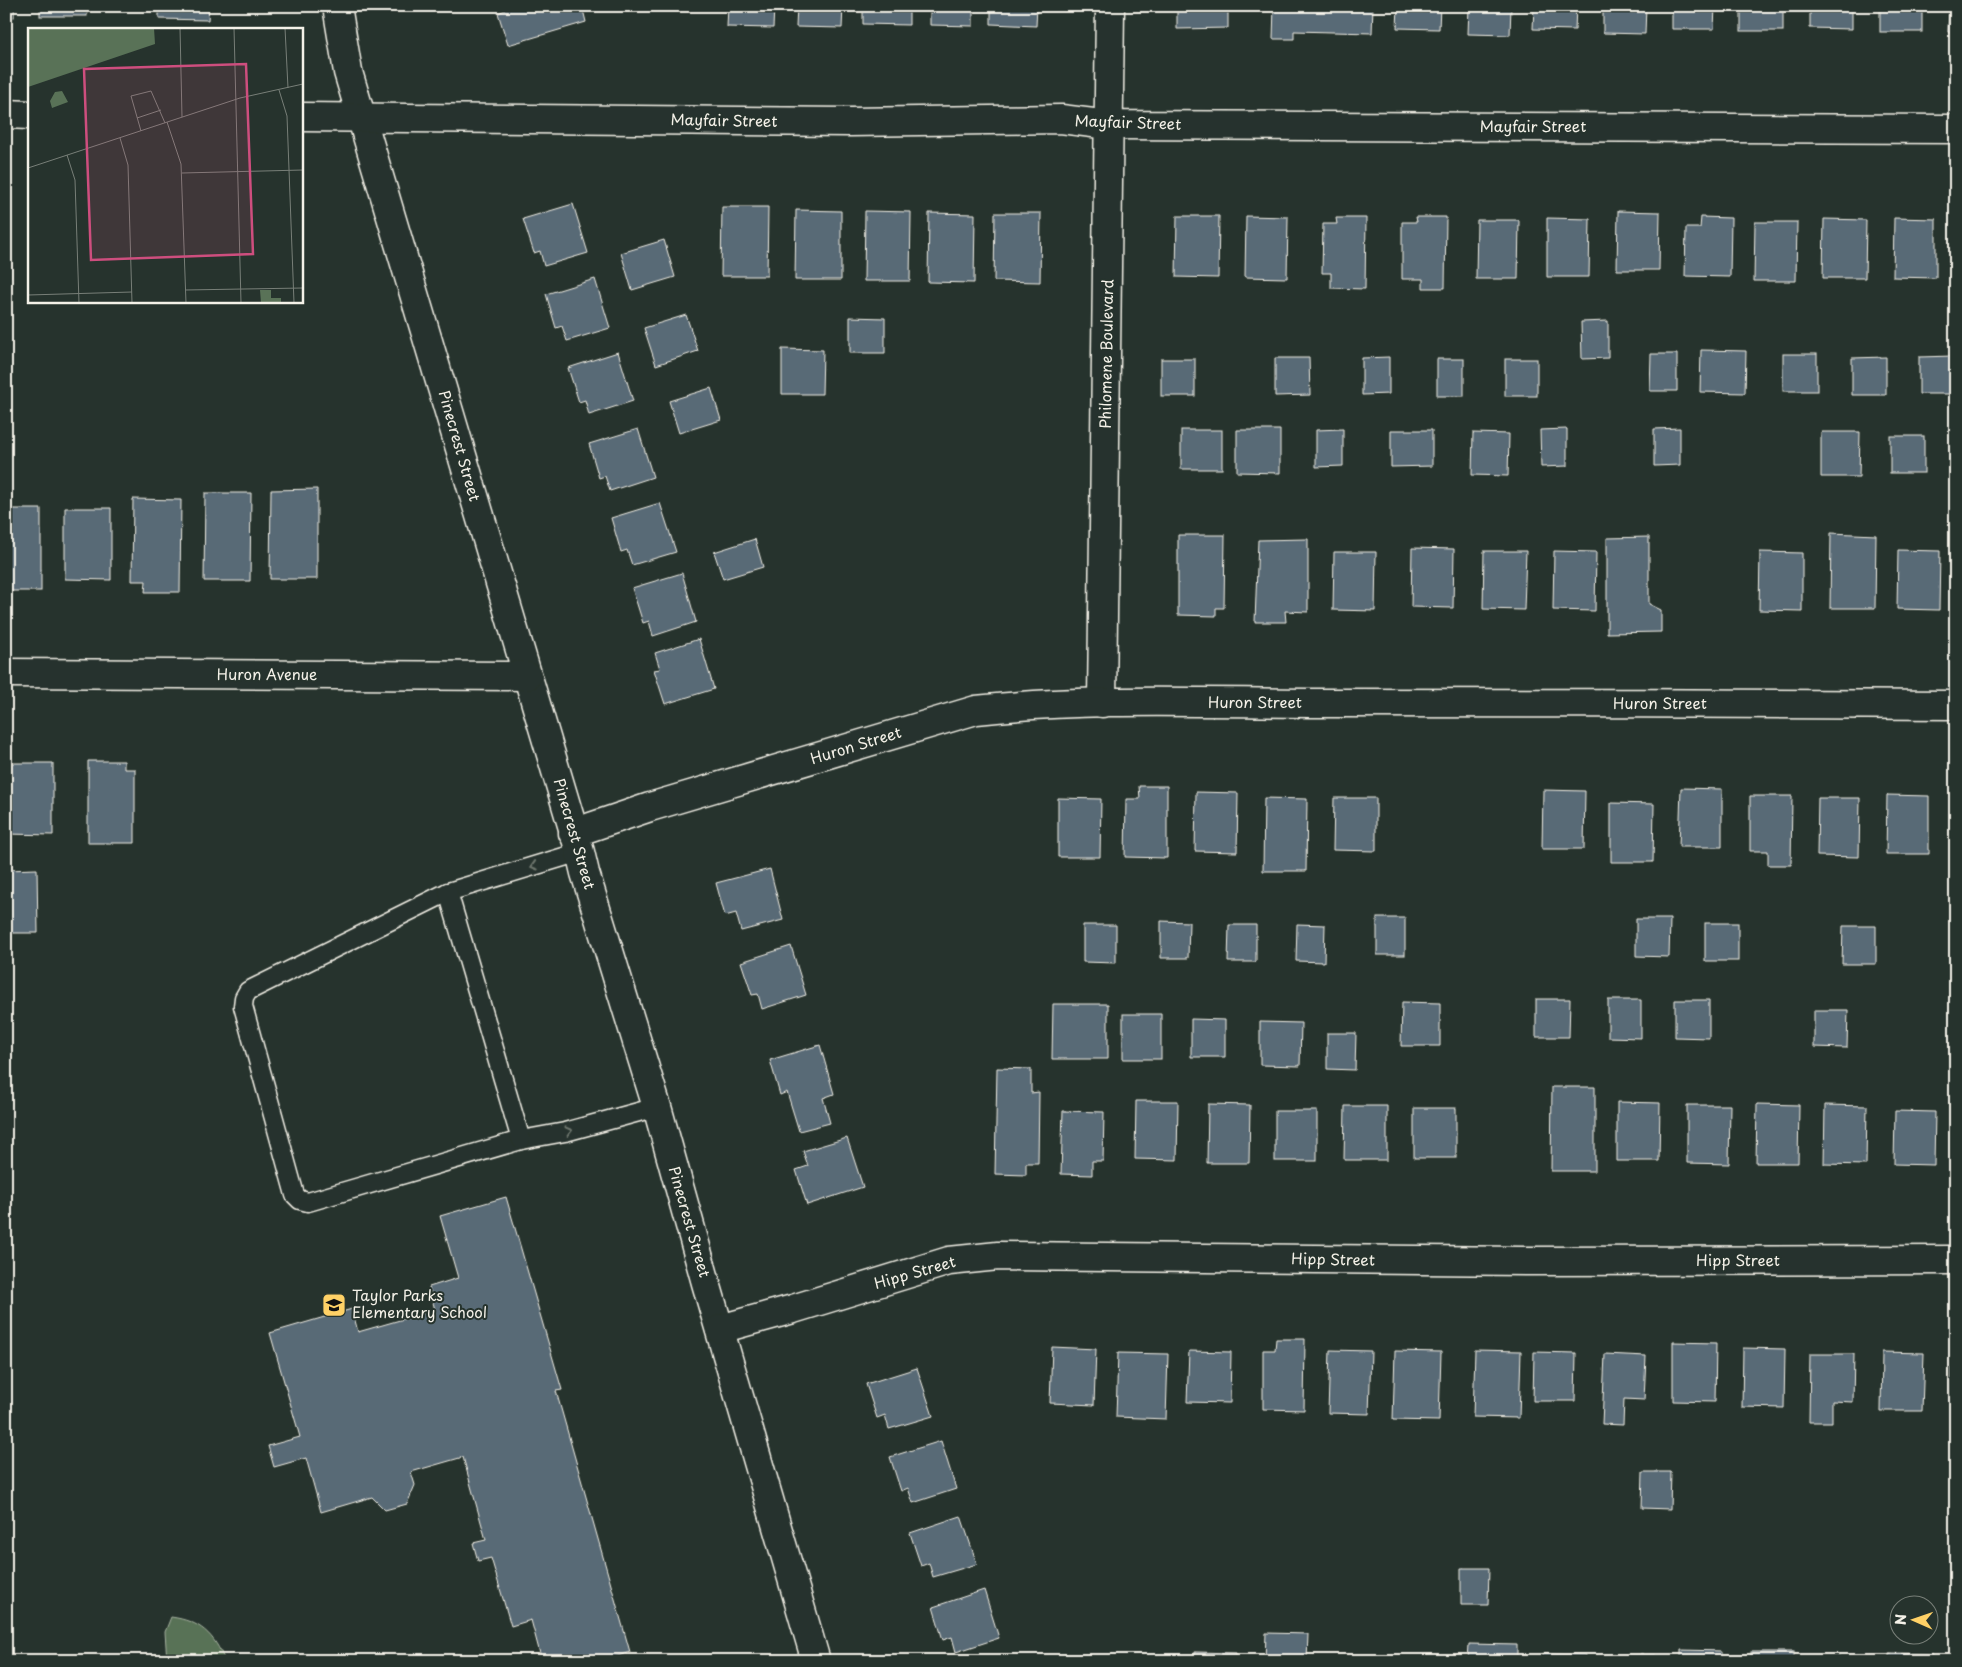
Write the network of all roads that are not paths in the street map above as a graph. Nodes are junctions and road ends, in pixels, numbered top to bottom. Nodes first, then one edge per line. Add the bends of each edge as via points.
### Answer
1 (337, 6) edge
2 (1110, 6) edge
3 (6, 114) edge
4 (28, 115) edge
5 (302, 117) edge
6 (363, 118) junction
7 (1109, 125) junction
8 (1956, 129) edge
9 (6, 674) edge
10 (527, 676) junction
11 (1102, 703) junction
12 (1956, 705) edge
13 (577, 842) junction
14 (448, 892) junction
15 (657, 1107) junction
16 (521, 1140) junction
17 (1956, 1260) edge
18 (720, 1329) junction
19 (816, 1661) edge

1 - 6 street, Pinecrest Street via 348,72
2 - 7 street, Philomene Boulevard
3 - 4 street
5 - 6 street, Mayfair Street
6 - 7 street, Mayfair Street via 840,122 1061,119
6 - 10 street, Pinecrest Street
7 - 8 street, Mayfair Street
7 - 11 street, Philomene Boulevard
9 - 10 street, Huron Avenue
10 - 13 street, Pinecrest Street
11 - 12 street, Huron Street
11 - 13 street, Huron Street via 976,710 650,807
13 -> 14 lane
13 - 15 street, Pinecrest Street
14 - 16 lane
14 - 16 lane via 248,991 244,998 243,1006 294,1195 308,1202
16 -> 15 lane via 565,1132
15 - 18 street, Pinecrest Street
17 - 18 street, Hipp Street via 1525,1262 998,1256 949,1261
18 - 19 street, Pinecrest Street

